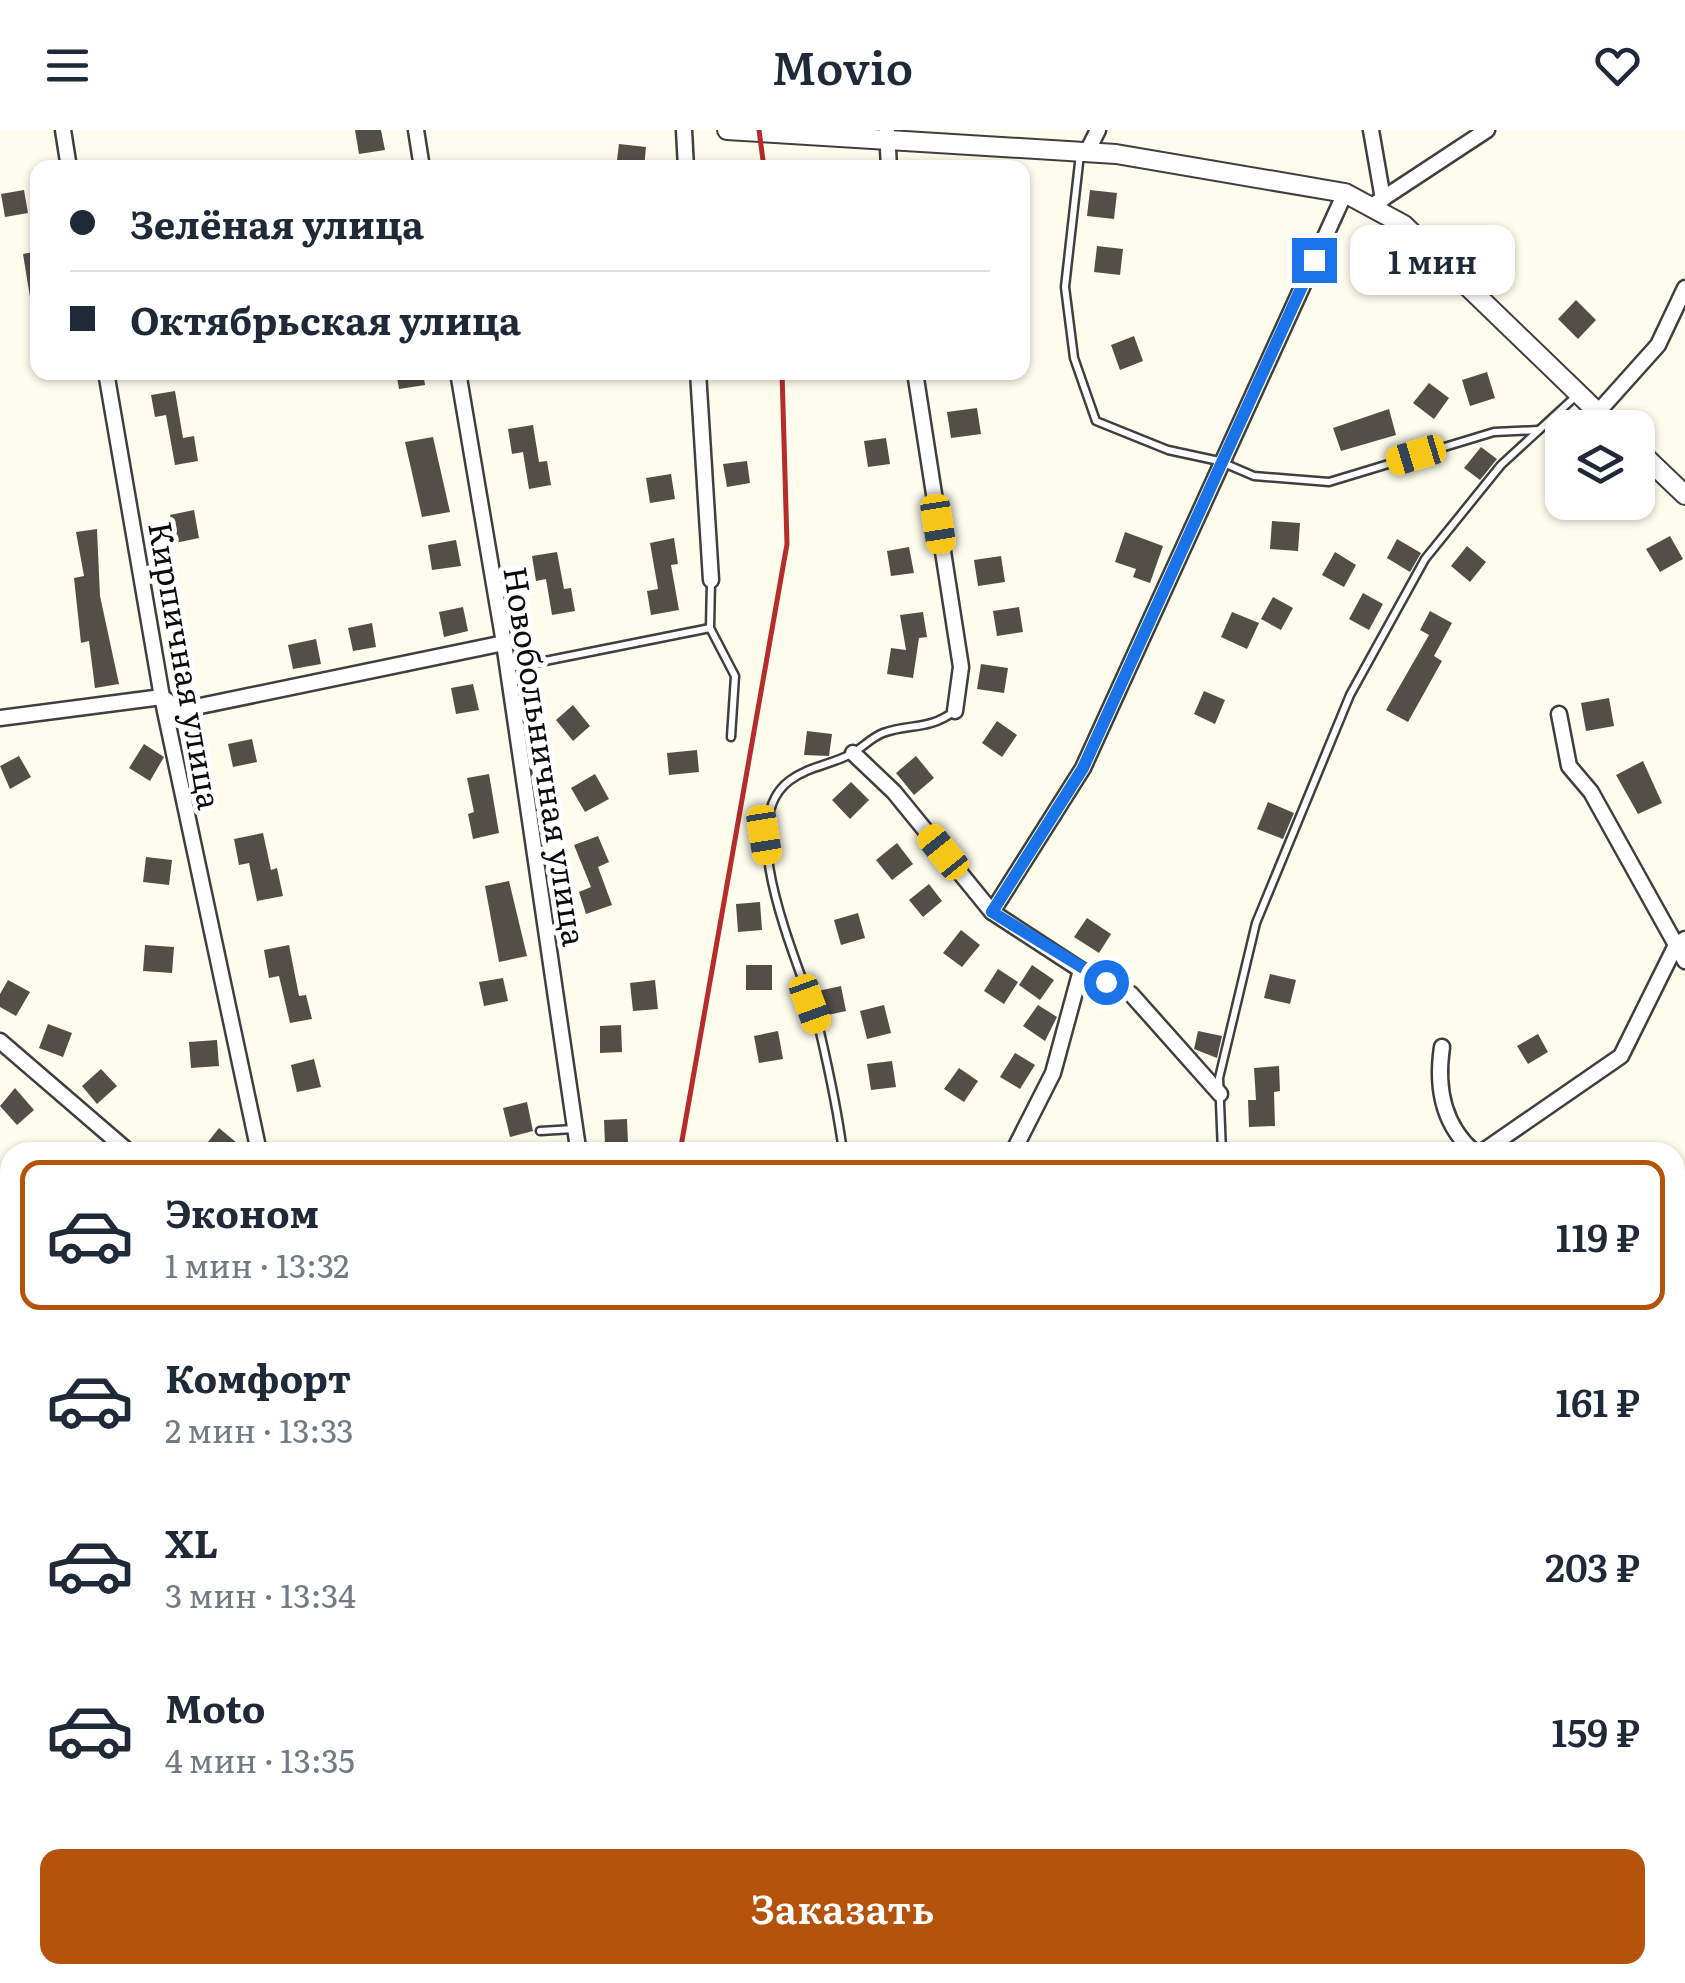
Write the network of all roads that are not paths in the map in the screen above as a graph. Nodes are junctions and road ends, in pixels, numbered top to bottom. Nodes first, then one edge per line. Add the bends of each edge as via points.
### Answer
1 (62, 130) edge
2 (416, 130) edge
3 (684, 130) edge
4 (727, 130) edge
5 (1098, 130) edge
6 (1371, 130) edge
7 (1487, 130) edge
8 (783, 132) edge
9 (888, 134) edge
10 (1084, 151) junction
11 (68, 160) edge
12 (421, 160) edge
13 (686, 160) edge
14 (889, 160) edge
15 (1345, 193) junction
16 (1376, 203) junction
17 (1685, 288) edge
18 (107, 380) edge
19 (459, 380) edge
20 (698, 380) edge
21 (916, 380) edge
22 (1579, 394) junction
23 (1596, 410) edge
24 (1600, 410) edge
25 (1540, 430) junction
26 (1220, 461) junction
27 (1655, 466) edge
28 (1685, 495) edge
29 (711, 580) joint
30 (710, 628) junction
31 (504, 643) junction
32 (508, 668) junction
33 (162, 697) junction
34 (955, 711) joint
35 (1559, 714) dead end
36 (0, 718) edge
37 (731, 737) dead end
38 (852, 753) junction
39 (992, 912) junction
40 (1680, 942) edge
41 (1685, 961) edge
42 (1081, 970) junction
43 (0, 1041) edge
44 (1442, 1047) dead end
45 (1220, 1094) junction
46 (575, 1128) junction
47 (540, 1131) dead end
48 (118, 1142) edge
49 (257, 1142) edge
50 (577, 1142) edge
51 (841, 1142) edge
52 (1018, 1142) edge
53 (1222, 1142) edge
54 (1463, 1142) edge
55 (1496, 1142) edge

1 - 11 street
2 - 12 street
3 - 13 street
4 - 8 street
5 - 10 street
6 - 16 street
7 - 16 street
8 - 9 street
9 - 10 street
9 - 14 street
10 - 15 street
10 - 26 lane via 1065,287 1074,358 1096,421 1168,450
15 - 16 street
15 - 26 street
16 - 22 street
17 - 24 street via 1658,345
18 - 33 street, Кирпичная улица
19 - 31 street, Новобольничная улица
20 - 29 street
21 - 34 street via 962,667
22 - 23 street
22 - 25 lane
25 - 26 lane via 1494,432 1329,482 1254,476
25 - 45 lane via 1501,465 1425,559 1350,695 1256,923
26 - 39 street via 1083,768
27 - 28 street
29 - 30 lane
30 - 32 lane
30 - 37 lane via 736,676
31 - 32 street, Новобольничная улица
31 - 33 street via 181,710
32 - 46 street, Новобольничная улица
33 - 36 street
33 - 49 street, Кирпичная улица
34 - 38 lane via 936,725 883,733
35 - 40 street via 1569,766
38 - 39 street via 894,792
38 - 51 lane via 808,767 784,784 768,805 764,835 820,1032
39 - 42 street
40 - 41 street
40 - 55 street via 1621,1056
42 - 45 street via 1131,994
42 - 52 street via 1053,1073
43 - 48 street
44 - 54 street via 1436,1084
45 - 53 lane
46 - 47 lane
46 - 50 street, Новобольничная улица

